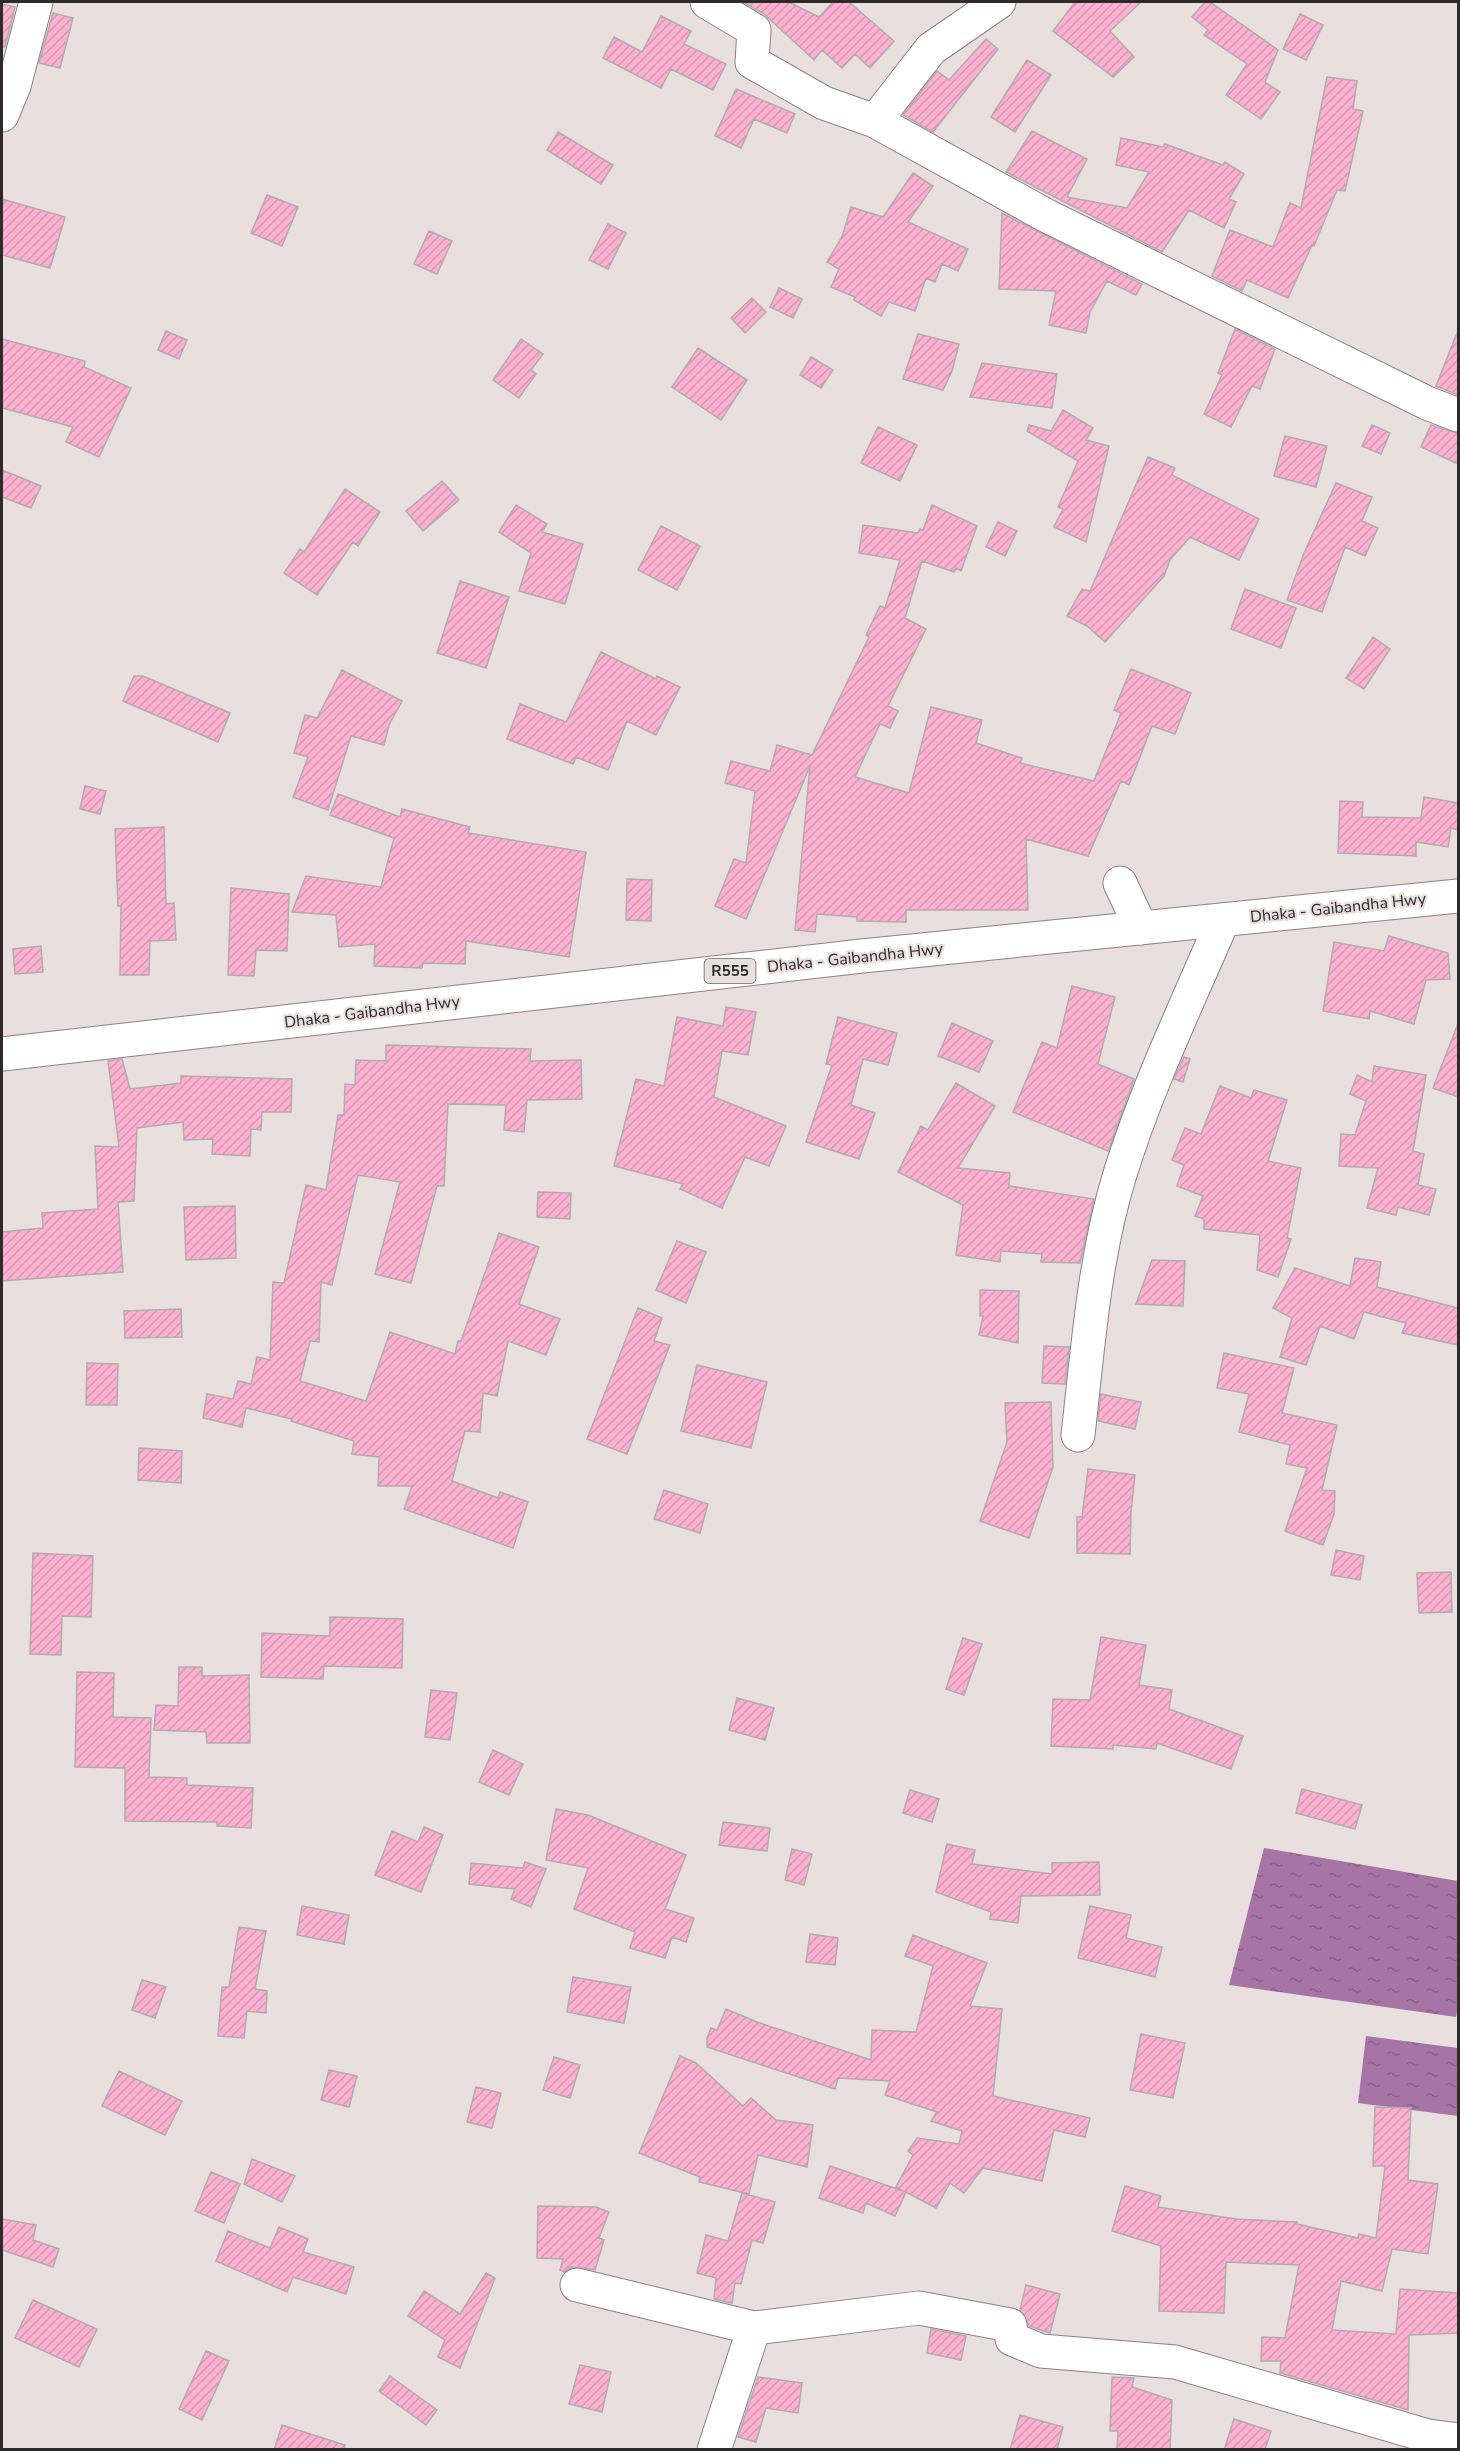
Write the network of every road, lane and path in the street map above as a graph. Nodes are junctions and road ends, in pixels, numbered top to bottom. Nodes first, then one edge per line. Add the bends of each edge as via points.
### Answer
1 (36, 2) edge
2 (707, 2) edge
3 (999, 2) edge
4 (10, 64) edge
5 (2, 115) edge
6 (875, 121) junction
7 (1458, 415) edge
8 (1120, 883) dead end
9 (1458, 896) edge
10 (1222, 920) junction
11 (1141, 928) junction
12 (2, 1054) edge
13 (1078, 1435) dead end
14 (577, 2285) dead end
15 (754, 2328) junction
16 (1458, 2440) edge
17 (714, 2450) edge

1 - 4 street
2 - 6 street via 754,30 752,62 824,103
3 - 6 street via 931,50
4 - 5 street
6 - 7 street via 1047,216
8 - 11 street
9 - 10 street, Dhaka - Gaibandha Hwy / R555
10 - 11 street, Dhaka - Gaibandha Hwy / R555
10 - 13 street via 1152,1083 1120,1175 1095,1288
11 - 12 street, Dhaka - Gaibandha Hwy / R555
14 - 15 street
15 - 16 street via 920,2308 964,2314 1010,2325 1012,2339 1041,2351 1175,2362 1428,2436
15 - 17 street

